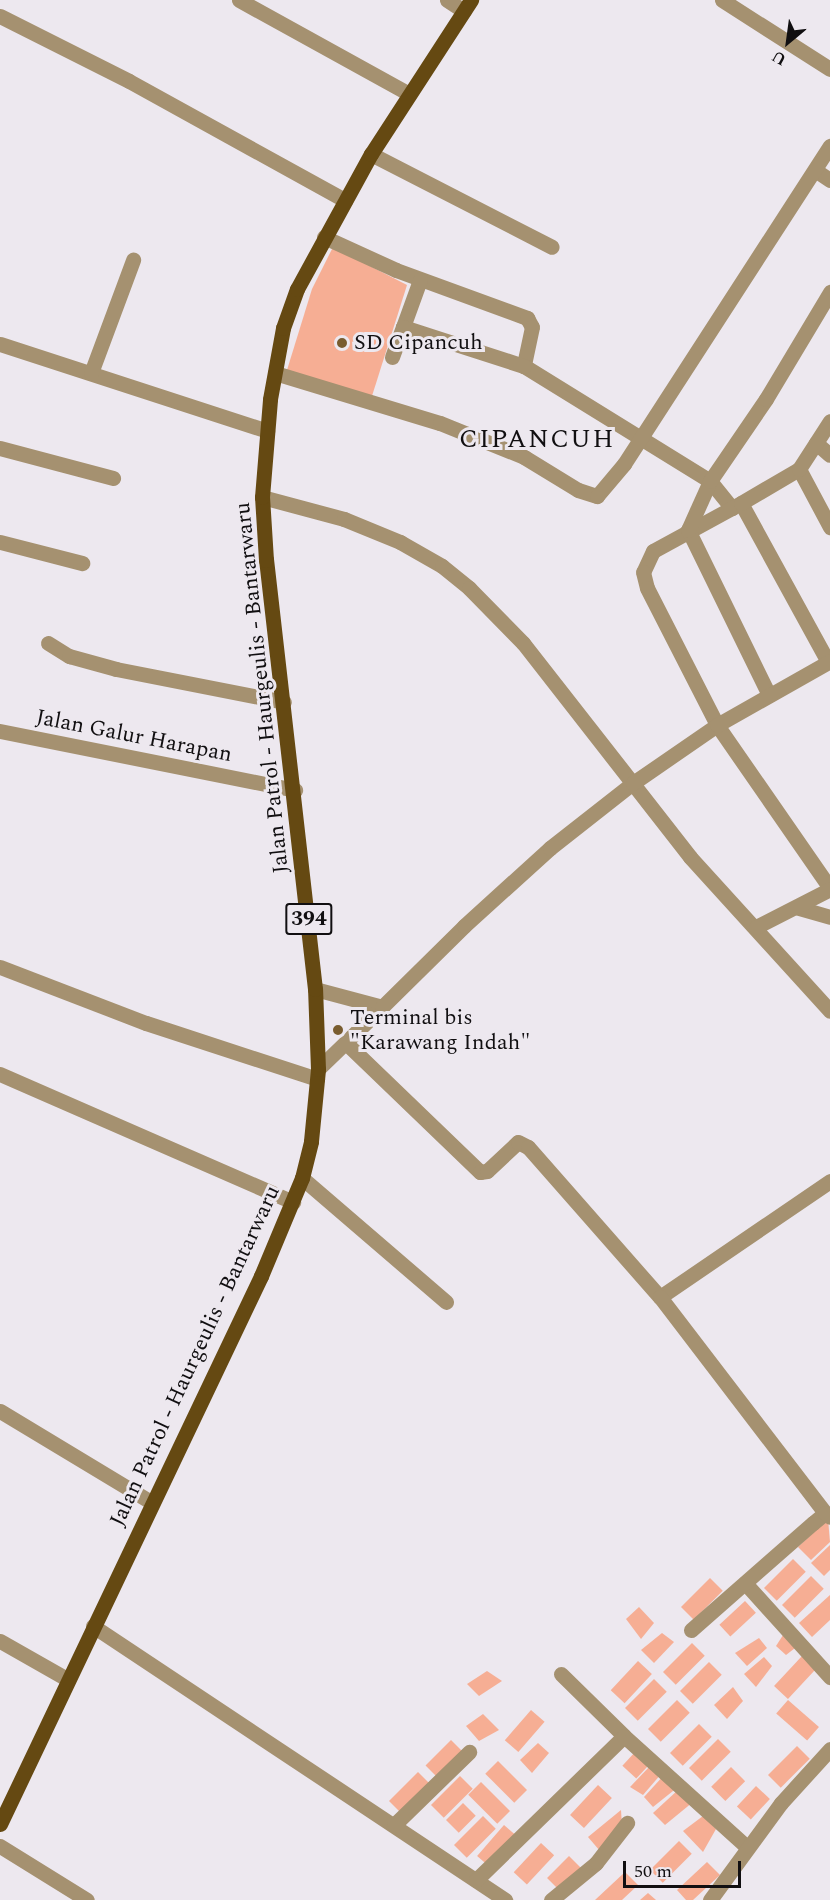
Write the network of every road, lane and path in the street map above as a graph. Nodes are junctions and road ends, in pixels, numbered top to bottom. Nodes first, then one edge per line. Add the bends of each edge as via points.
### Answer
1 (239, 0) edge
2 (447, 0) edge
3 (722, 0) edge
4 (468, 5) edge
5 (0, 16) edge
6 (830, 69) edge
7 (409, 94) junction
8 (830, 146) edge
9 (370, 154) junction
10 (815, 170) junction
11 (830, 180) edge
12 (345, 200) junction
13 (324, 237) junction
14 (552, 247) dead end
15 (133, 260) dead end
16 (420, 280) junction
17 (830, 292) edge
18 (403, 327) junction
19 (0, 344) edge
20 (392, 357) dead end
21 (524, 366) junction
22 (91, 373) junction
23 (275, 373) junction
24 (830, 421) edge
25 (267, 431) junction
26 (640, 438) junction
27 (816, 443) junction
28 (0, 448) edge
29 (830, 455) edge
30 (799, 469) junction
31 (113, 478) dead end
32 (710, 481) junction
33 (262, 497) junction
34 (737, 505) junction
35 (830, 527) edge
36 (688, 530) junction
37 (0, 542) edge
38 (82, 563) dead end
39 (48, 643) dead end
40 (829, 662) edge
41 (769, 695) junction
42 (284, 702) junction
43 (717, 725) junction
44 (0, 731) edge
45 (633, 783) junction
46 (295, 790) junction
47 (830, 889) edge
48 (799, 908) junction
49 (830, 917) edge
50 (756, 927) junction
51 (0, 967) edge
52 (315, 990) junction
53 (382, 1007) junction
54 (830, 1011) edge
55 (346, 1043) junction
56 (0, 1074) edge
57 (318, 1074) junction
58 (302, 1178) junction
59 (830, 1180) edge
60 (293, 1202) junction
61 (660, 1297) junction
62 (446, 1302) dead end
63 (0, 1411) edge
64 (151, 1502) junction
65 (828, 1515) edge
66 (745, 1583) junction
67 (93, 1626) junction
68 (691, 1630) dead end
69 (0, 1641) edge
70 (561, 1674) dead end
71 (830, 1677) edge
72 (67, 1679) junction
73 (624, 1736) junction
74 (830, 1749) edge
75 (469, 1752) dead end
76 (627, 1823) dead end
77 (0, 1824) edge
78 (394, 1825) junction
79 (0, 1846) edge
80 (747, 1847) junction
81 (476, 1880) junction
82 (87, 1900) edge
83 (505, 1900) edge
84 (551, 1900) edge
85 (710, 1900) edge

1 - 7 street
2 - 4 street
3 - 6 street
4 - 7 main road, Jalan Patrol - Haurgeulis - Bantarwaru / 394
5 - 12 street via 129,81
7 - 9 main road, Jalan Patrol - Haurgeulis - Bantarwaru / 394
8 - 10 street
9 - 12 main road, Jalan Patrol - Haurgeulis - Bantarwaru / 394
9 - 14 street
10 - 11 street
10 - 26 street
12 - 13 main road, Jalan Patrol - Haurgeulis - Bantarwaru / 394
13 - 16 street
13 - 23 main road, Jalan Patrol - Haurgeulis - Bantarwaru / 394 via 289,311
15 - 22 street
16 - 18 street
16 - 21 street via 527,318 532,327
17 - 32 street via 766,399
18 - 20 street
18 - 21 street
19 - 22 street
21 - 26 street
22 - 25 street
23 - 25 main road, Jalan Patrol - Haurgeulis - Bantarwaru / 394
23 - 26 street via 440,423 524,457 588,495 597,496 605,491
24 - 27 street
25 - 33 main road, Jalan Patrol - Haurgeulis - Bantarwaru / 394
26 - 32 street
27 - 29 street
27 - 30 street
28 - 31 street
30 - 34 street
30 - 35 street
32 - 34 street
32 - 36 street
33 - 42 main road, Jalan Patrol - Haurgeulis - Bantarwaru / 394
33 - 45 street via 344,519 400,542 442,566 523,643
34 - 36 street
34 - 40 street
36 - 41 street
36 - 43 street via 653,551 643,572 647,588
37 - 38 street
39 - 42 street via 69,656 117,669
40 - 41 street
41 - 43 street
42 - 46 main road, Jalan Patrol - Haurgeulis - Bantarwaru / 394
43 - 45 street
43 - 47 street
44 - 46 street, Jalan Galur Harapan
45 - 50 street via 690,857
45 - 53 street via 550,848
46 - 52 main road, Jalan Patrol - Haurgeulis - Bantarwaru / 394
47 - 48 street
48 - 49 street
48 - 50 street
50 - 54 street
51 - 57 street via 146,1023
52 - 53 street
52 - 57 main road, Jalan Patrol - Haurgeulis - Bantarwaru / 394
53 - 55 street
55 - 57 street
55 - 61 street via 480,1172 487,1171 518,1142 528,1147
56 - 60 street
57 - 58 main road, Jalan Patrol - Haurgeulis - Bantarwaru / 394
58 - 60 main road, Jalan Patrol - Haurgeulis - Bantarwaru / 394
58 - 62 street
59 - 61 street
60 - 64 main road, Jalan Patrol - Haurgeulis - Bantarwaru / 394
61 - 65 street
63 - 64 street
64 - 67 main road, Jalan Patrol - Haurgeulis - Bantarwaru / 394
65 - 66 street
66 - 68 street
66 - 71 street
67 - 72 main road, Jalan Patrol - Haurgeulis - Bantarwaru / 394
67 - 78 street
69 - 72 street
70 - 73 street
72 - 77 main road, Jalan Patrol - Haurgeulis - Bantarwaru / 394
73 - 80 street
73 - 81 street
74 - 80 street
75 - 78 street
76 - 84 street via 596,1863
78 - 81 street
79 - 82 street
80 - 85 street
81 - 83 street

